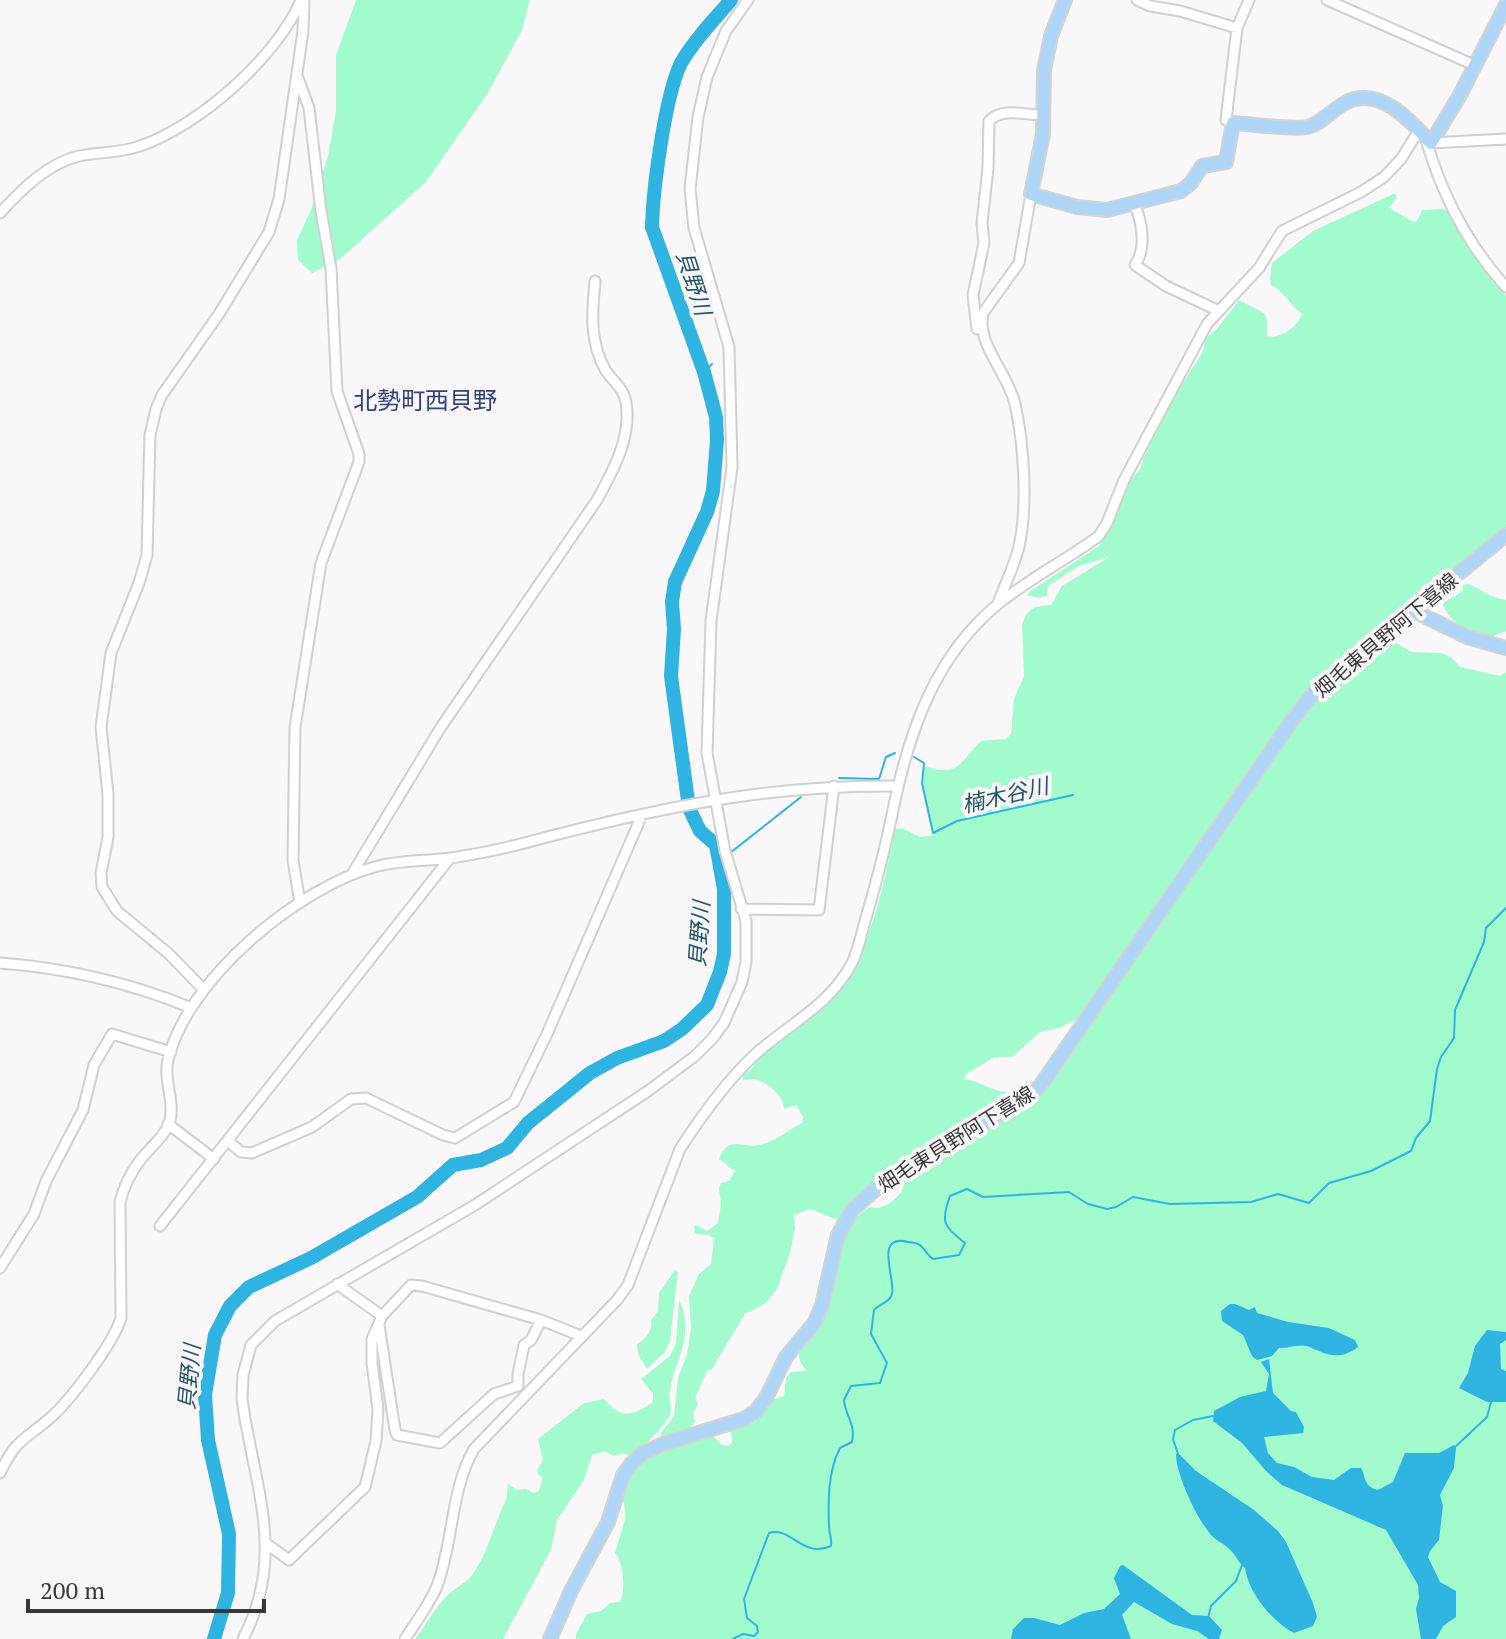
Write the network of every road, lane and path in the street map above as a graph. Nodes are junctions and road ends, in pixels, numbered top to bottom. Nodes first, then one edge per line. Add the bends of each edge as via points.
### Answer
1 (303, 0) edge
2 (748, 0) edge
3 (1065, 0) edge
4 (1137, 0) edge
5 (1249, 0) edge
6 (1327, 0) edge
7 (1506, 5) edge
8 (1237, 28) junction
9 (1474, 65) junction
10 (296, 75) junction
11 (1042, 115) junction
12 (1233, 123) junction
13 (1506, 139) edge
14 (1431, 143) junction
15 (1031, 194) junction
16 (1134, 203) junction
17 (0, 213) edge
18 (595, 281) dead end
19 (1506, 287) edge
20 (1219, 311) junction
21 (983, 338) junction
22 (1506, 535) edge
23 (998, 604) junction
24 (1414, 611) junction
25 (1506, 648) edge
26 (834, 786) junction
27 (898, 786) junction
28 (714, 800) junction
29 (640, 815) junction
30 (450, 858) junction
31 (352, 874) junction
32 (300, 903) junction
33 (741, 909) junction
34 (0, 963) edge
35 (203, 989) junction
36 (189, 1007) junction
37 (171, 1052) junction
38 (168, 1124) junction
39 (228, 1141) junction
40 (214, 1159) junction
41 (160, 1226) dead end
42 (0, 1268) edge
43 (337, 1284) junction
44 (380, 1319) junction
45 (541, 1320) junction
46 (581, 1336) junction
47 (0, 1473) edge
48 (267, 1544) junction
49 (243, 1639) edge
50 (405, 1639) edge
51 (550, 1639) edge

1 - 10 street
1 - 17 street via 255,67 184,124 138,147 58,163
2 - 28 street via 726,31 707,77 690,189 694,228 724,327 730,367 731,475 710,634 707,753
3 - 11 main road via 1051,36
4 - 8 street
5 - 8 street
6 - 9 street
7 - 9 main road
8 - 12 street via 1226,120
9 - 14 main road
10 - 32 street via 309,108 331,268 337,391 359,454 321,563 295,727 293,860
10 - 35 street via 279,199 269,232 156,409 150,435 147,555 111,653 101,727 108,794 103,892
11 - 15 main road
11 - 21 street via 1010,112 989,121 984,243 973,295
12 - 14 main road via 1309,127 1347,101 1379,100
12 - 16 main road via 1226,162 1202,166 1186,189
13 - 14 street
14 - 19 street via 1440,183 1460,223
14 - 20 street via 1419,130 1384,177 1282,231 1259,268
15 - 16 main road via 1085,209
15 - 21 street via 1019,263 983,313
16 - 20 street via 1142,236 1135,265
18 - 31 street via 597,352 626,400 618,462 441,727
20 - 23 street via 1207,324 1099,536
21 - 23 street via 1014,401 1025,502 1019,550
22 - 24 main road, 畑毛東貝野阿下喜線
23 - 27 street via 938,675 914,724
24 - 25 main road via 1467,637
24 - 51 main road, 畑毛東貝野阿下喜線 via 1317,689 1293,719 1040,1086 1024,1101 941,1146 852,1210 838,1235 815,1322 786,1357 756,1411 663,1444 631,1464
26 - 27 street
26 - 28 street
26 - 33 street via 819,910
27 - 46 street via 884,856 852,963 818,1006 747,1062 690,1133 628,1285
28 - 29 street
28 - 33 street
29 - 30 street
29 - 39 street via 547,1034 506,1109 455,1138 366,1098 351,1099 312,1127 252,1153 241,1152
30 - 31 street
30 - 39 street
31 - 32 street
32 - 35 street via 224,965
33 - 43 street via 746,921 742,982 724,1023 695,1056 475,1205
34 - 36 street via 98,977
35 - 36 street
36 - 37 street
37 - 38 street
37 - 42 street via 112,1034 94,1065 83,1110 34,1214
38 - 40 street
38 - 47 street via 139,1162 120,1202 119,1326 65,1402 12,1449
39 - 40 street
40 - 41 street
43 - 44 street
43 - 48 street via 275,1321 260,1333 248,1355 242,1399
44 - 45 street via 411,1285
44 - 45 street via 397,1435 440,1443 494,1394 518,1386 524,1345
44 - 48 street via 372,1339 376,1441 365,1487 289,1560
45 - 46 street
46 - 50 street via 474,1449 459,1485 437,1585
48 - 49 street via 259,1601

